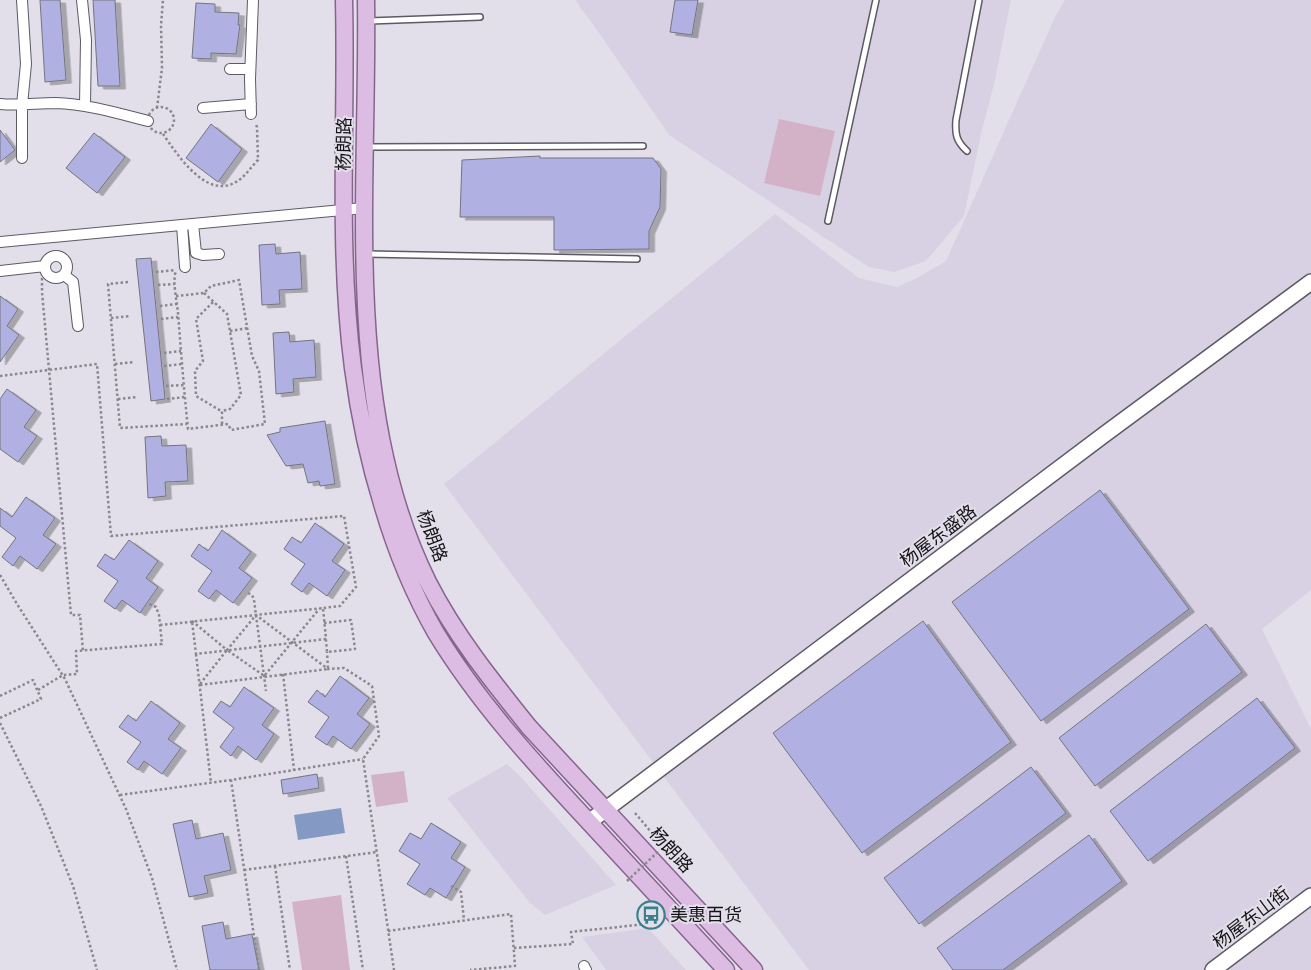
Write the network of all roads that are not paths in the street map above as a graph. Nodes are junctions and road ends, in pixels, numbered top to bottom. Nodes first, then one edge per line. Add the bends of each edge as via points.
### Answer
1 (22, 0) edge
2 (82, 0) edge
3 (253, 0) edge
4 (344, 0) edge
5 (366, 0) edge
6 (876, 0) edge
7 (979, 0) edge
8 (480, 17) dead end
9 (366, 21) junction
10 (230, 68) dead end
11 (250, 69) junction
12 (0, 104) edge
13 (22, 105) junction
14 (85, 106) junction
15 (203, 108) dead end
16 (148, 121) road end
17 (643, 146) dead end
18 (364, 147) junction
19 (966, 151) dead end
20 (22, 158) dead end
21 (364, 208) junction
22 (344, 210) junction
23 (828, 221) dead end
24 (187, 225) junction
25 (52, 238) junction
26 (0, 242) edge
27 (219, 254) dead end
28 (364, 254) junction
29 (55, 256) junction
30 (637, 259) dead end
31 (185, 267) dead end
32 (46, 268) junction
33 (0, 271) edge
34 (64, 275) junction
35 (1311, 282) edge
36 (78, 326) dead end
37 (605, 809) junction
38 (589, 822) junction
39 (1311, 896) edge
40 (726, 970) edge
41 (754, 970) edge
42 (1213, 970) edge

1 - 13 street via 26,64
2 - 14 street via 86,40
3 - 11 street
4 - 22 main road, 杨朗路
5 - 9 main road, 杨朗路
6 - 23 lane
7 - 19 lane via 956,120 955,136
8 - 9 lane
9 - 18 main road, 杨朗路
10 - 11 street
11 - 15 street via 251,109
12 - 13 street
13 - 14 street via 54,103
13 - 20 street
14 - 16 street
17 - 18 lane
18 - 21 main road, 杨朗路
21 - 22 street
21 - 28 main road, 杨朗路
22 - 24 street
22 - 38 main road, 杨朗路 via 352,367 375,483 403,568 437,634 464,676 508,733
24 - 25 street
24 - 27 street via 196,253 203,256
24 - 31 street
25 - 26 street
25 - 29 street
28 - 30 lane
28 - 37 main road, 杨朗路 via 372,370 385,453 406,528 428,580 448,619 502,693
29 - 32 street via 48,260
29 - 34 street via 66,262
32 - 33 street
32 - 34 street via 53,277
34 - 36 street via 73,282
35 - 37 street, 杨屋东盛路
37 - 38 street, 杨屋东盛路
37 - 41 main road, 杨朗路
38 - 40 main road, 杨朗路
39 - 42 street, 杨屋东山街

